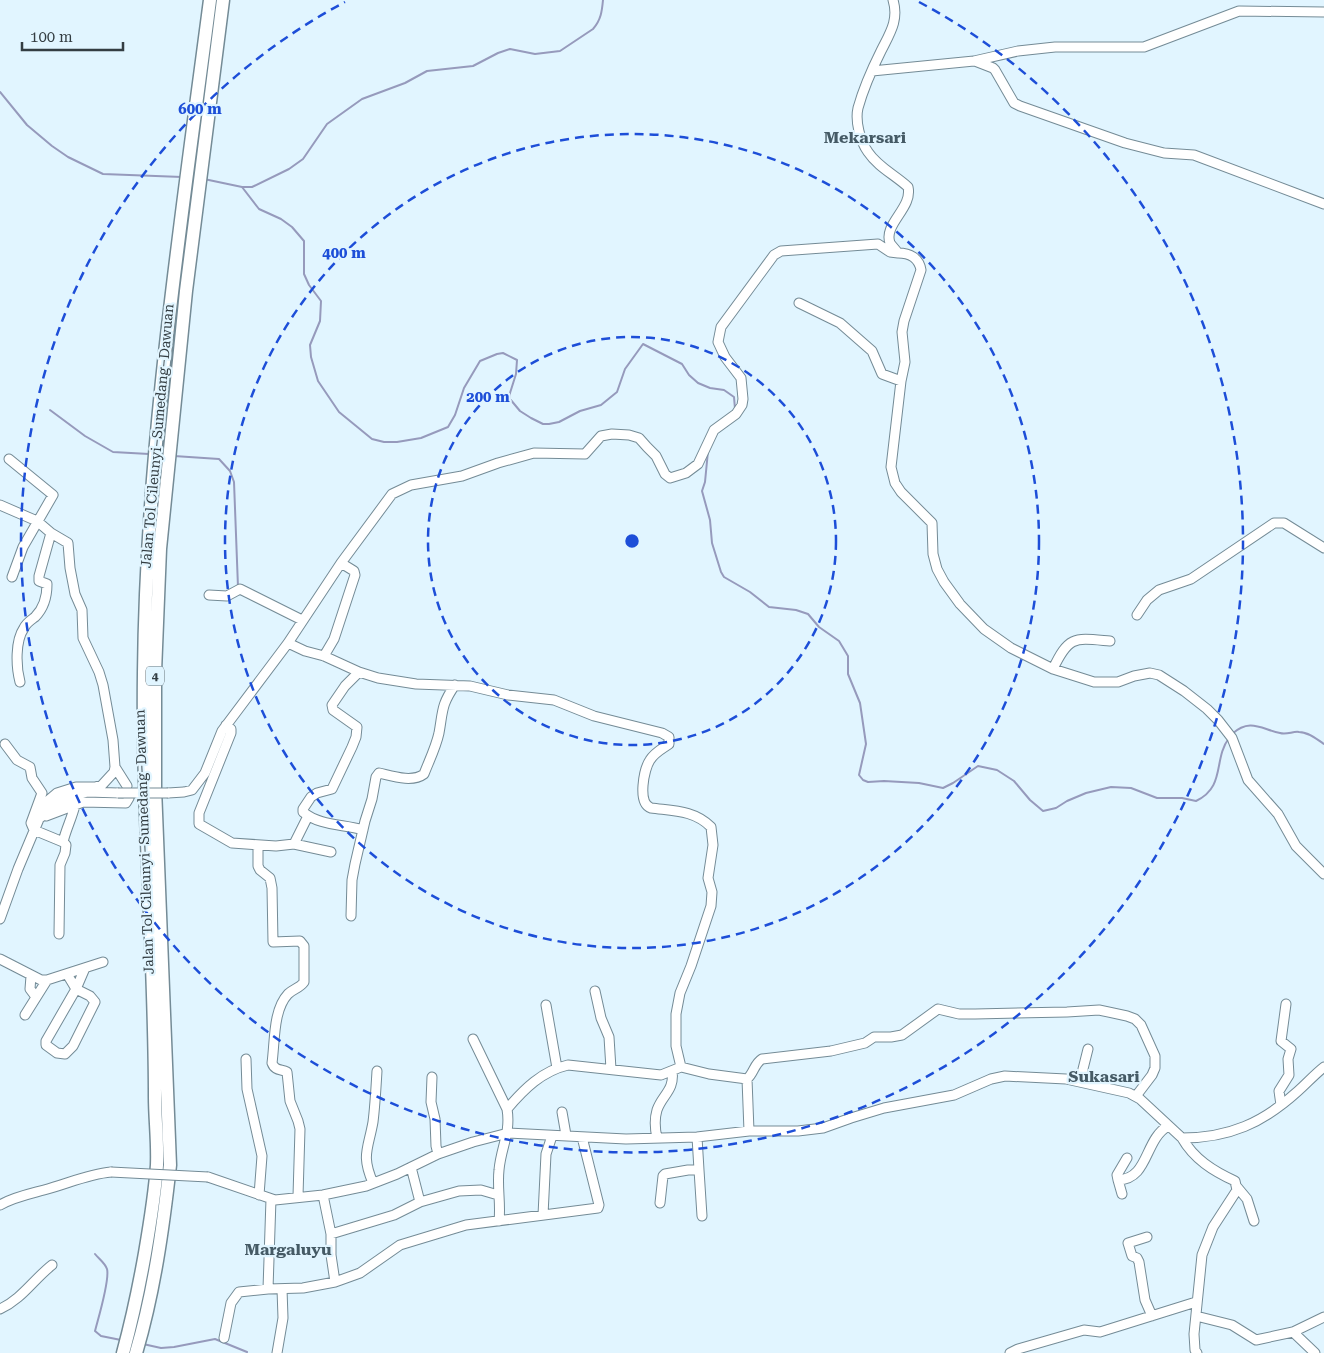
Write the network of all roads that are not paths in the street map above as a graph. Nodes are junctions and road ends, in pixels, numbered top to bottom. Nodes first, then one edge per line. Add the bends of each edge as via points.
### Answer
1 (210, 0) edge
2 (223, 0) edge
3 (893, 0) edge
4 (1324, 12) edge
5 (974, 61) junction
6 (872, 72) junction
7 (1324, 204) edge
8 (898, 253) junction
9 (799, 303) dead end
10 (901, 381) junction
11 (9, 459) dead end
12 (0, 505) edge
13 (37, 521) junction
14 (51, 533) junction
15 (1324, 548) edge
16 (341, 563) junction
17 (12, 577) dead end
18 (209, 595) dead end
19 (1137, 615) dead end
20 (302, 620) junction
21 (1110, 641) dead end
22 (288, 643) junction
23 (324, 656) junction
24 (1053, 669) junction
25 (359, 672) junction
26 (20, 682) dead end
27 (455, 685) junction
28 (4, 744) dead end
29 (215, 761) junction
30 (115, 767) junction
31 (127, 786) dead end
32 (129, 798) dead end
33 (75, 805) junction
34 (308, 816) junction
35 (39, 819) junction
36 (34, 830) junction
37 (363, 830) junction
38 (63, 842) junction
39 (294, 844) junction
40 (258, 846) junction
41 (331, 852) dead end
42 (1324, 874) edge
43 (351, 916) dead end
44 (0, 919) edge
45 (59, 934) dead end
46 (0, 959) edge
47 (103, 962) dead end
48 (85, 968) junction
49 (68, 974) junction
50 (30, 976) junction
51 (47, 980) junction
52 (76, 989) junction
53 (595, 991) dead end
54 (36, 997) junction
55 (1286, 1004) dead end
56 (546, 1005) dead end
57 (25, 1014) dead end
58 (473, 1040) dead end
59 (1088, 1050) dead end
60 (246, 1059) dead end
61 (1324, 1067) edge
62 (557, 1068) junction
63 (611, 1069) junction
64 (676, 1069) junction
65 (377, 1071) dead end
66 (432, 1077) dead end
67 (747, 1079) junction
68 (1080, 1081) junction
69 (1136, 1096) junction
70 (1281, 1104) junction
71 (507, 1108) junction
72 (562, 1112) dead end
73 (1168, 1126) junction
74 (749, 1132) junction
75 (508, 1133) junction
76 (552, 1136) junction
77 (566, 1136) junction
78 (582, 1137) junction
79 (697, 1137) junction
80 (657, 1138) junction
81 (1182, 1138) junction
82 (438, 1154) junction
83 (1128, 1158) dead end
84 (411, 1167) junction
85 (699, 1170) junction
86 (1118, 1180) junction
87 (373, 1183) junction
88 (1237, 1187) junction
89 (1122, 1194) dead end
90 (259, 1195) junction
91 (323, 1195) junction
92 (498, 1195) junction
93 (298, 1196) junction
94 (271, 1199) junction
95 (420, 1202) junction
96 (660, 1203) dead end
97 (0, 1205) edge
98 (543, 1215) junction
99 (702, 1216) dead end
100 (499, 1221) junction
101 (1254, 1221) dead end
102 (331, 1234) junction
103 (1147, 1237) dead end
104 (52, 1265) dead end
105 (335, 1282) junction
106 (268, 1289) junction
107 (282, 1289) junction
108 (1196, 1302) junction
109 (0, 1309) edge
110 (1152, 1316) junction
111 (1196, 1316) junction
112 (1324, 1317) edge
113 (1293, 1332) junction
114 (224, 1338) dead end
115 (123, 1353) edge
116 (136, 1353) edge
117 (277, 1353) edge
118 (1010, 1353) edge
119 (1197, 1353) edge
120 (1315, 1353) edge

1 - 115 highway, Jalan Tol Cileunyi–Sumedang–Dawuan / 4 via 172,289 148,549 144,789 154,999 157,1164 139,1285
2 - 116 highway, Jalan Tol Cileunyi–Sumedang–Dawuan / 4 via 186,291 160,549 155,788 170,1165 152,1288
3 - 6 street via 894,24
4 - 5 street via 1239,11 1144,47 1055,46
5 - 6 street
5 - 7 street via 993,68 1014,102 1020,106 1125,143 1194,155
6 - 8 street via 857,119 867,151 908,187 907,202 890,233 890,243
8 - 10 street via 917,259 921,270 903,326 905,362
8 - 16 street via 878,244 781,251 774,255 721,327 718,342 741,378 743,400 736,414 714,430 698,464 686,472 670,478 639,438 612,434 601,436 585,454 534,453 462,476 412,485 392,494
9 - 10 street via 840,322 872,351 882,374
10 - 24 street via 891,467 901,492 932,523 937,569 960,604 984,628 1011,648
11 - 13 street via 53,495
12 - 13 street
13 - 14 street
13 - 17 street
14 - 26 street via 39,576 39,581 48,585 44,602 40,612 23,628 18,642
14 - 30 street via 68,543 71,577 82,610 83,638 103,685
15 - 19 street via 1284,523 1274,523 1191,579 1159,590
16 - 20 street
16 - 23 street via 355,575 334,639
18 - 20 street via 227,596 240,590
20 - 22 street
21 - 24 street via 1074,640 1062,651
22 - 23 street
22 - 29 street via 222,731
23 - 25 street
24 - 42 street via 1094,682 1118,682 1150,673 1184,690 1227,730 1237,747 1248,780 1278,814 1296,846
25 - 27 street via 416,684
25 - 34 street via 332,704 333,710 356,724 356,737 334,788 317,793 303,809
27 - 37 street via 442,709 439,734 424,774 413,779 379,774
27 - 64 street via 554,700 594,716 669,737 669,744 656,752 645,771 644,803 651,808 682,811 707,823 711,827 713,844 708,878 711,906 680,993 676,1014
28 - 36 street via 17,760 30,767 32,778 42,793 31,823
29 - 35 street, bridge via 192,790 168,793 88,792 58,802
29 - 40 street via 198,824 232,843
30 - 31 street
30 - 35 street via 102,785 76,787 57,793 44,804
32 - 33 street via 126,804 84,802
33 - 35 street
33 - 38 street
34 - 37 street
34 - 39 street
35 - 36 street
36 - 38 street
36 - 44 street
37 - 43 street via 352,880
38 - 45 street via 66,845 60,865
39 - 40 street
39 - 41 street
40 - 93 street via 258,866 270,878 272,888 273,942 300,941 304,946 304,982 289,993 277,1012 272,1063 277,1069 287,1072 290,1101 300,1130
46 - 50 street
47 - 48 street
48 - 49 street
48 - 52 street
49 - 51 street
49 - 52 street
50 - 51 street
50 - 54 street via 30,989
51 - 54 street
52 - 52 street via 46,1041 46,1045 57,1053 65,1054 73,1046 94,1002 90,996
53 - 63 street via 609,1037
54 - 57 street
55 - 70 street via 1281,1041 1291,1049 1289,1075 1278,1091
56 - 62 street
58 - 71 street
59 - 68 street
60 - 90 street via 247,1089 262,1156
61 - 70 street
62 - 63 street via 574,1065
62 - 71 street via 543,1074
63 - 64 street via 662,1075
64 - 67 street
64 - 80 street via 674,1080 657,1109
65 - 87 street via 373,1123 366,1146 366,1168
66 - 82 street via 431,1102
67 - 69 street via 762,1059 831,1051 865,1043 874,1037 902,1035 938,1009 959,1014 1099,1010 1134,1019 1146,1034 1156,1068
67 - 74 street
68 - 69 street
68 - 74 street via 1005,1076 954,1095 884,1108 823,1128
69 - 73 street
70 - 81 street via 1234,1131 1218,1136
71 - 75 street
72 - 77 street
73 - 81 street
73 - 86 street via 1159,1131 1137,1174
74 - 79 street
75 - 76 street
75 - 82 street
75 - 92 street via 499,1169
76 - 77 street
76 - 98 street via 546,1154
77 - 78 street
78 - 80 street
78 - 98 street via 599,1207
79 - 80 street
79 - 85 street
81 - 88 street via 1188,1150 1235,1181
82 - 84 street
83 - 86 street via 1117,1175
84 - 87 street
84 - 95 street
85 - 96 street via 665,1174
85 - 99 street
86 - 89 street
87 - 91 street
88 - 101 street via 1247,1199
88 - 108 street via 1213,1227 1202,1255
90 - 94 street
90 - 97 street, bridge via 208,1177 111,1172 31,1192
91 - 93 street
91 - 102 street
92 - 95 street via 480,1190 459,1191
92 - 100 street
93 - 94 street
94 - 106 street
95 - 102 street via 394,1215
98 - 100 street
100 - 105 street via 466,1224 400,1245 360,1273
102 - 105 street
103 - 110 street via 1128,1243 1132,1256 1139,1262 1145,1300
104 - 109 street via 18,1299
105 - 107 street
106 - 107 street
106 - 114 street via 239,1292 231,1303
107 - 117 street via 284,1318
108 - 110 street
108 - 111 street
110 - 118 street via 1100,1332 1084,1330
111 - 113 street via 1232,1325 1256,1340
111 - 119 street
112 - 113 street
113 - 120 street

